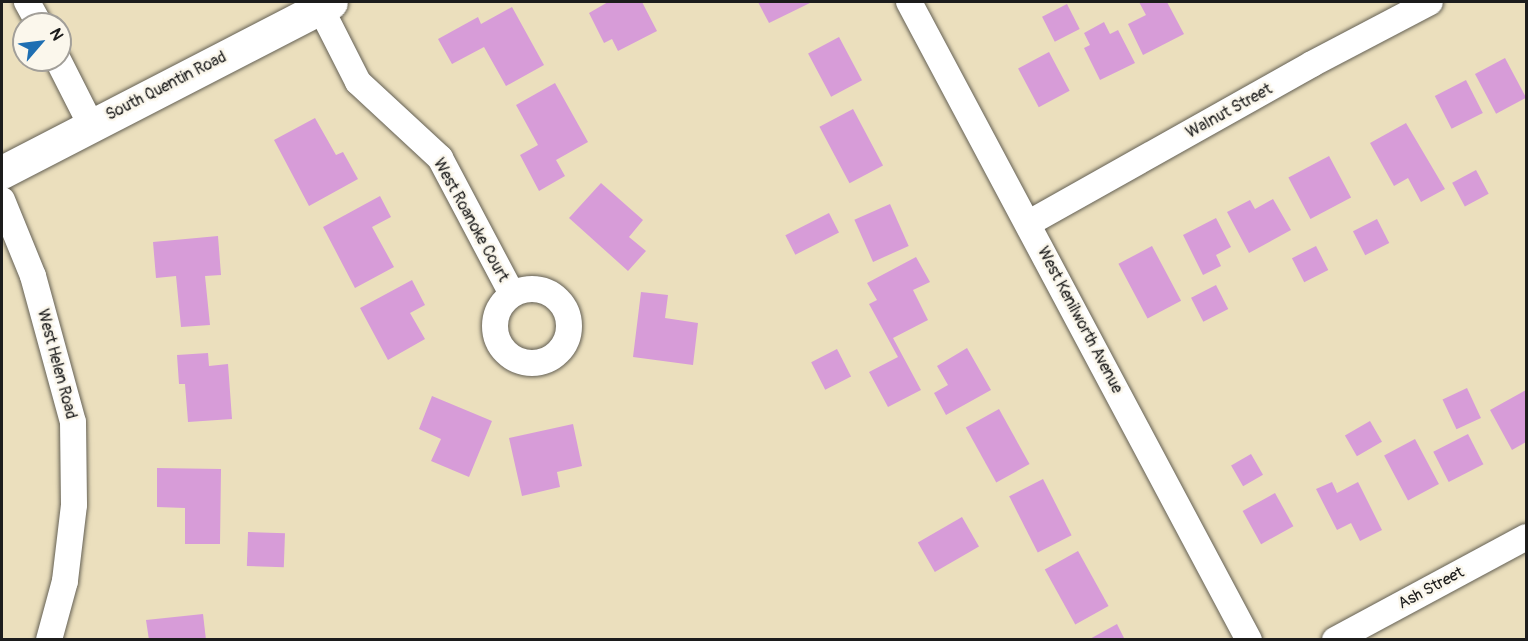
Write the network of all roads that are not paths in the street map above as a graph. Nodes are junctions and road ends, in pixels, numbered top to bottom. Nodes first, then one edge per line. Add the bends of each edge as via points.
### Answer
1 (909, 2) edge
2 (1430, 2) edge
3 (325, 4) edge
4 (64, 72) edge
5 (91, 124) junction
6 (2, 172) edge
7 (2, 200) edge
8 (1029, 223) junction
9 (512, 294) dead end
10 (1527, 537) edge
11 (49, 639) edge
12 (1249, 639) edge
13 (1335, 639) edge

1 - 8 street, West Kenilworth Avenue
2 - 8 street, Walnut Street via 1311,64
3 - 5 main road, South Quentin Road
3 - 9 street, West Roanoke Court via 358,82 440,158
4 - 5 street
5 - 6 main road, South Quentin Road
7 - 11 street, West Helen Road via 33,276 73,422 74,505 65,581
8 - 12 street, West Kenilworth Avenue
10 - 13 street, Ash Street

